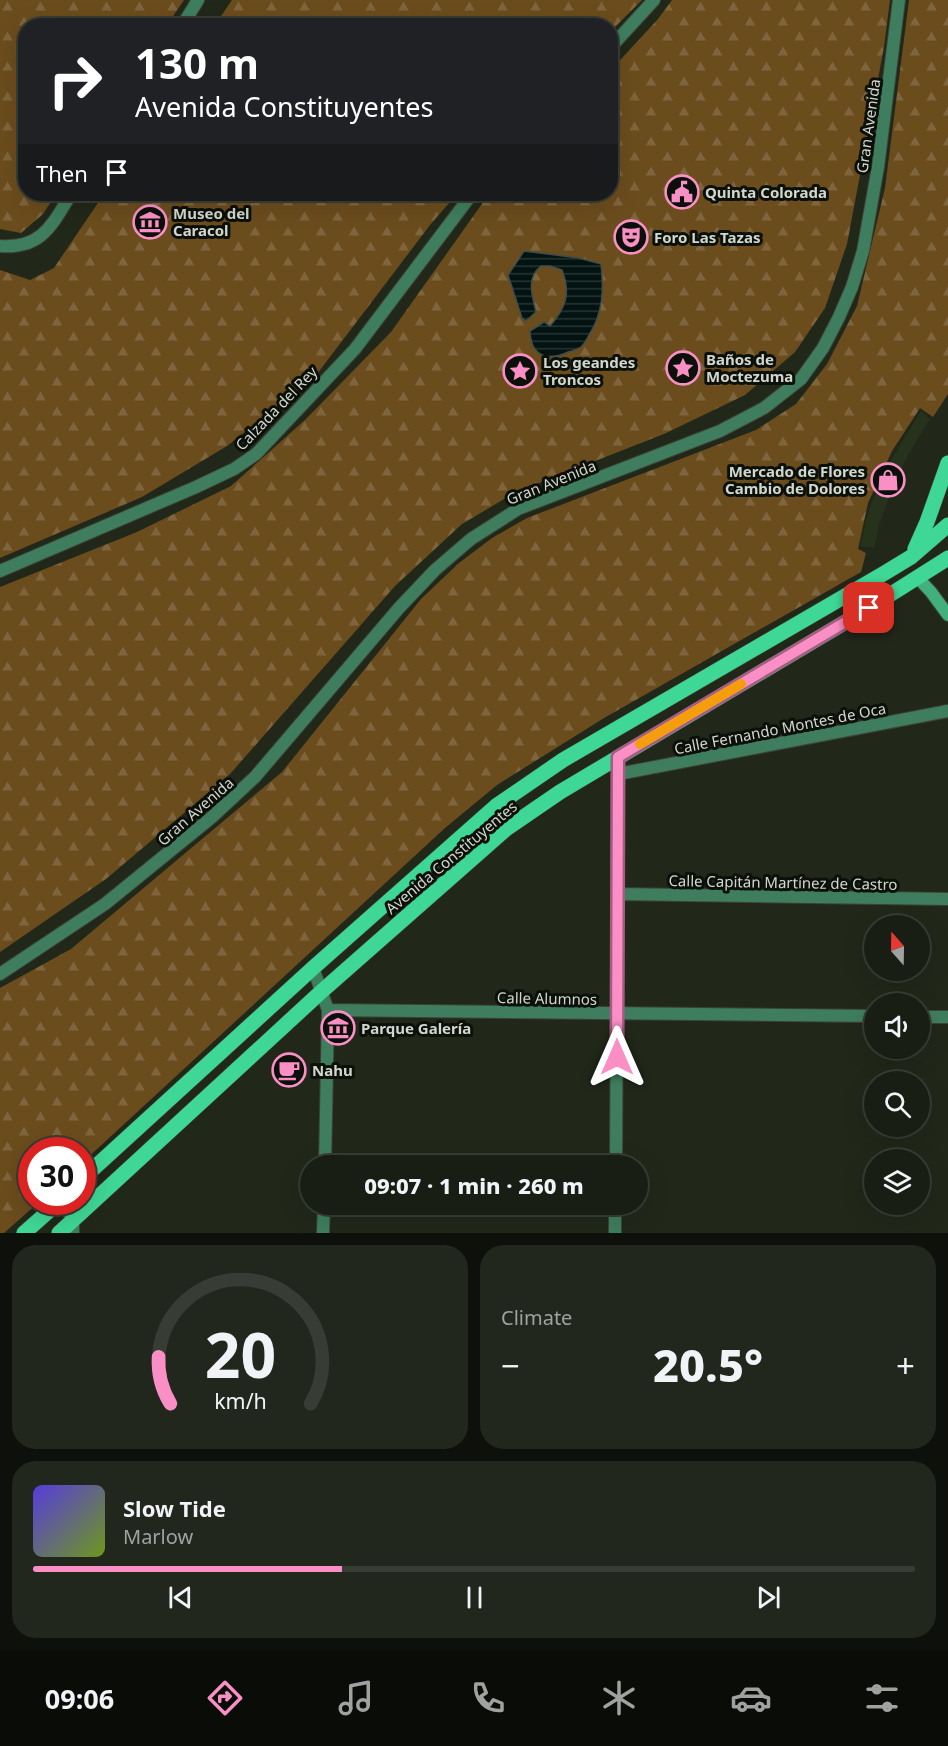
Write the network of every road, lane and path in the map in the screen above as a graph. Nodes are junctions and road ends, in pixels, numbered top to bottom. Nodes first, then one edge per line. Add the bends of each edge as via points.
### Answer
1 (198, 0) edge
2 (654, 0) edge
3 (899, 0) edge
4 (187, 18) edge
5 (618, 39) edge
6 (67, 201) edge
7 (467, 201) edge
8 (0, 246) edge
9 (948, 463) edge
10 (948, 525) edge
11 (910, 557) junction
12 (948, 558) edge
13 (0, 571) edge
14 (918, 578) junction
15 (948, 615) edge
16 (948, 711) edge
17 (618, 757) junction
18 (618, 774) junction
19 (618, 894) junction
20 (948, 899) edge
21 (313, 968) junction
22 (0, 974) edge
23 (322, 991) junction
24 (328, 1010) junction
25 (617, 1013) junction
26 (864, 1016) edge
27 (930, 1017) edge
28 (948, 1017) edge
29 (325, 1155) edge
30 (616, 1155) edge
31 (96, 1166) edge
32 (45, 1215) edge
33 (324, 1215) edge
34 (615, 1215) edge
35 (73, 1227) edge
36 (24, 1233) edge
37 (59, 1233) edge
38 (323, 1233) edge
39 (615, 1233) edge

1 - 4 street
2 - 5 street
3 - 22 street, Gran Avenida via 863,251 839,317 801,378 764,408 720,431 518,509 471,539 399,608 255,777 212,817 105,904
6 - 8 street via 47,232 16,247
7 - 13 street, Calzada del Rey via 356,349 255,454 234,469 195,487
9 - 11 main road
10 - 11 main road, Avenida Constituyentes
11 - 21 main road, Avenida Constituyentes via 563,760 496,806
12 - 14 main road, Avenida Constituyentes
14 - 15 street
14 - 17 main road, Avenida Constituyentes
16 - 18 street, Calle Fernando Montes de Oca
17 - 18 street
17 - 23 main road, Avenida Constituyentes via 506,830
18 - 19 street
19 - 20 street, Calle Capitán Martínez de Castro
19 - 25 street
21 - 23 street
21 - 31 main road, Avenida Constituyentes
23 - 24 street
23 - 35 main road, Avenida Constituyentes
24 - 25 street, Calle Alumnos
24 - 29 street
25 - 26 street, Calle Alumnos
25 - 30 street
27 - 28 street
32 - 36 main road
33 - 38 street
34 - 39 street
35 - 37 main road, Avenida Constituyentes

